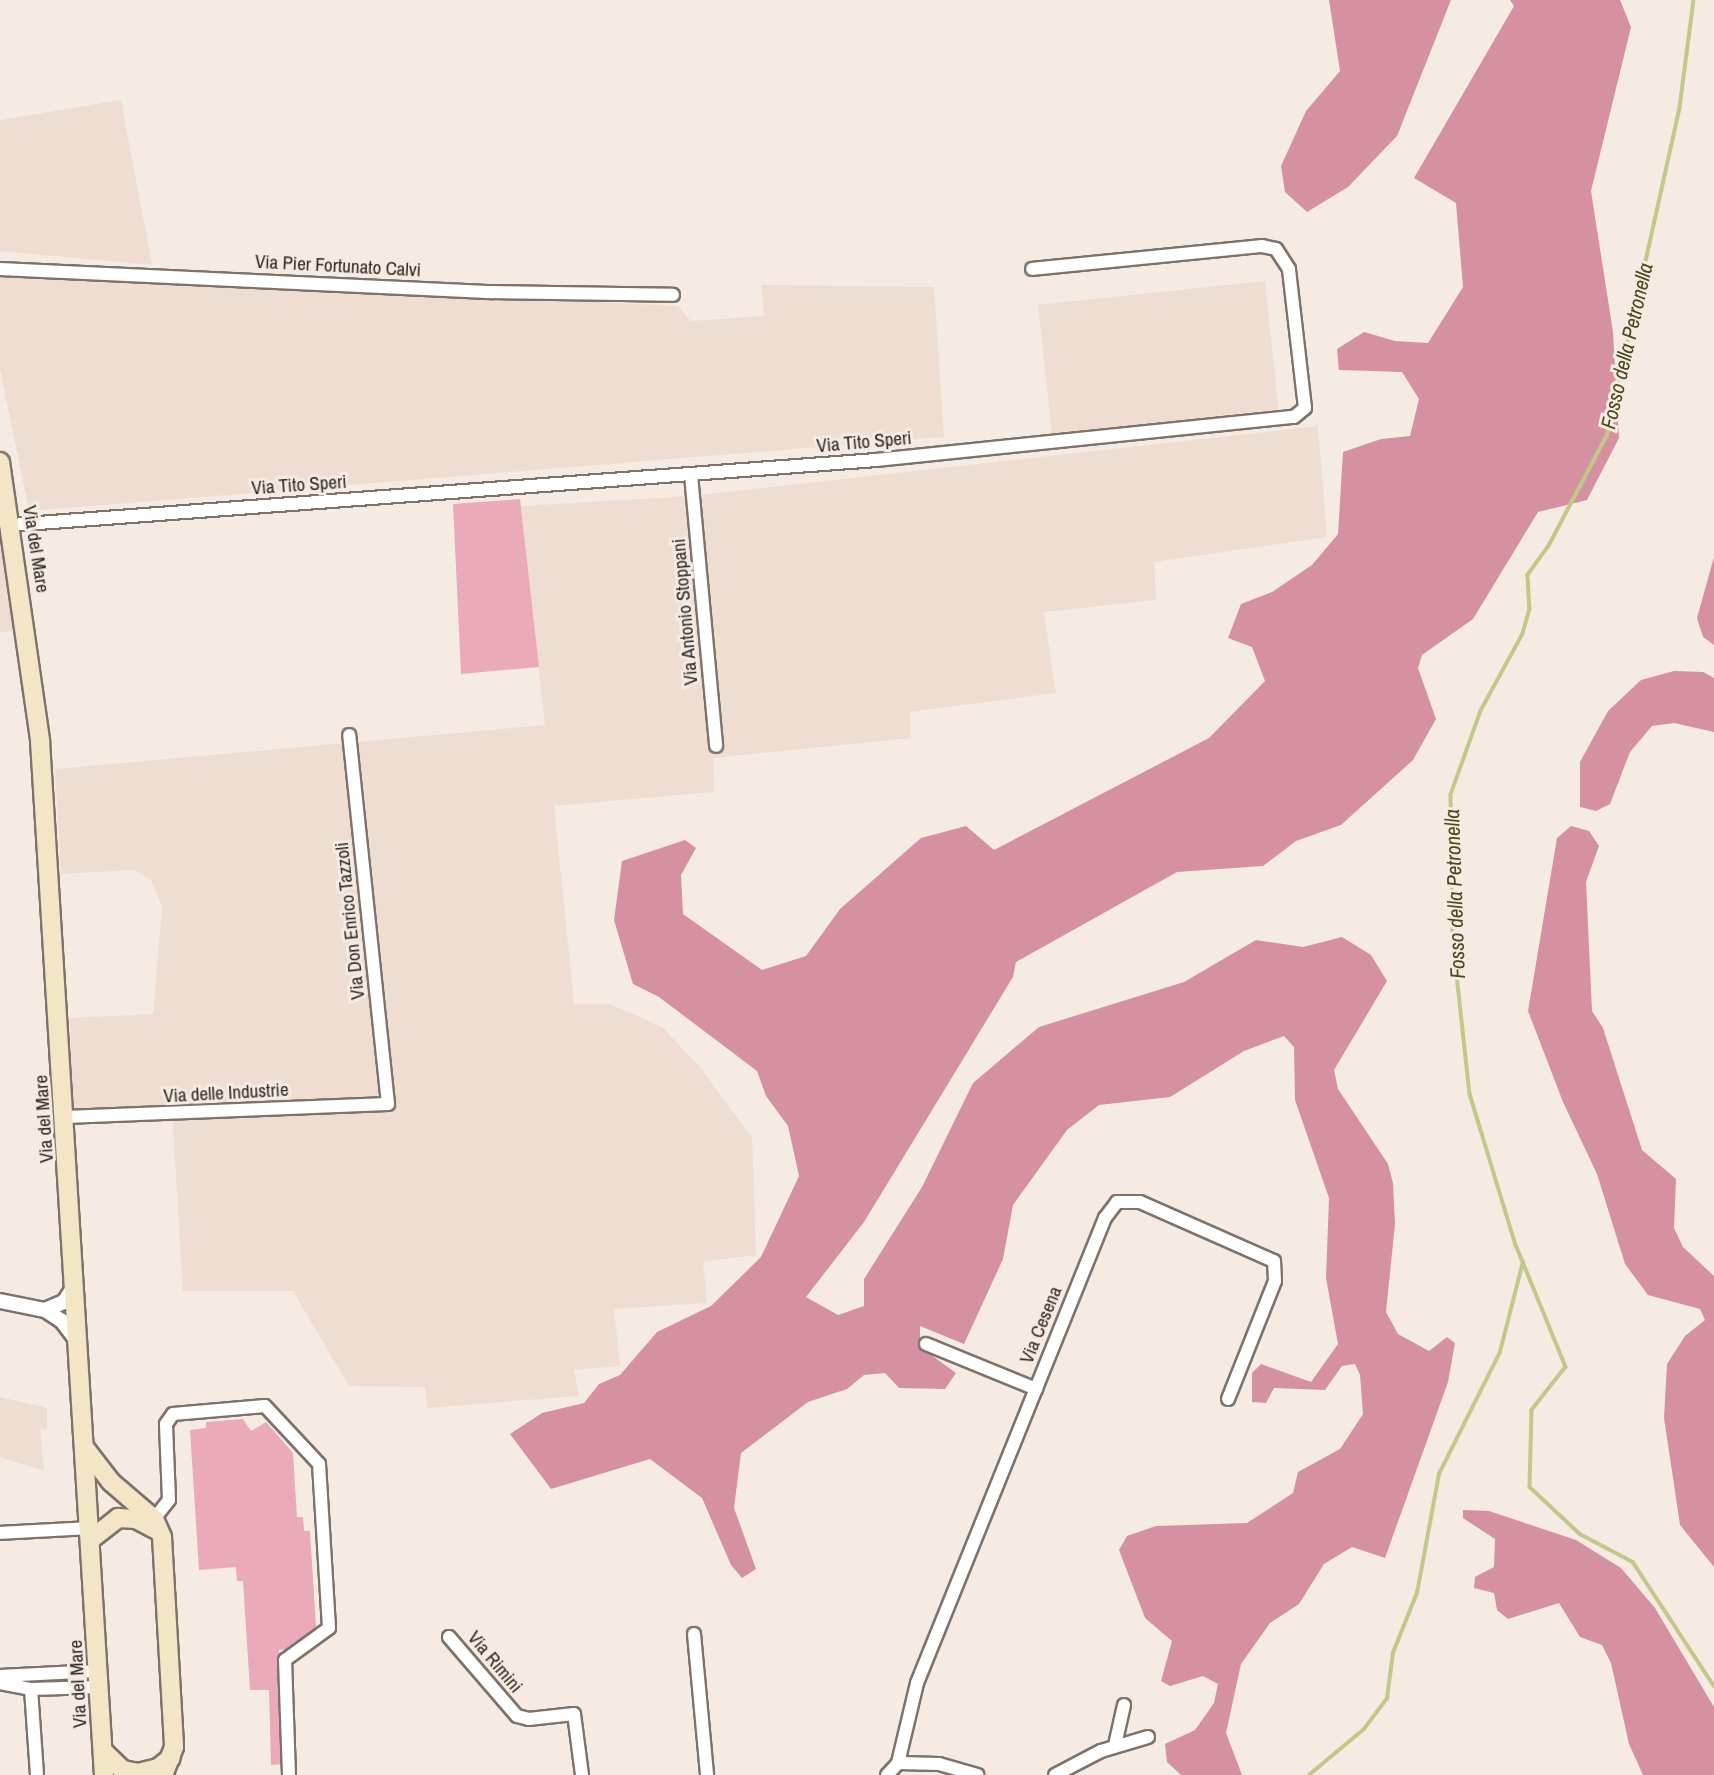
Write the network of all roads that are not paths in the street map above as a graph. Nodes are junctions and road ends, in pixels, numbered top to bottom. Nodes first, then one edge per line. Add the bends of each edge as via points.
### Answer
1 (0, 269) edge
2 (1032, 269) dead end
3 (673, 295) dead end
4 (0, 462) edge
5 (691, 475) junction
6 (12, 525) junction
7 (349, 735) dead end
8 (716, 746) dead end
9 (388, 1104) joint
10 (65, 1116) junction
11 (75, 1284) junction
12 (0, 1301) edge
13 (45, 1310) junction
14 (78, 1342) junction
15 (926, 1343) dead end
16 (1036, 1389) junction
17 (1228, 1399) dead end
18 (84, 1447) junction
19 (86, 1474) junction
20 (111, 1482) junction
21 (88, 1502) junction
22 (157, 1526) junction
23 (0, 1533) edge
24 (90, 1534) junction
25 (694, 1634) dead end
26 (449, 1637) dead end
27 (0, 1676) edge
28 (99, 1679) junction
29 (0, 1684) edge
30 (31, 1689) junction
31 (1124, 1705) dead end
32 (1148, 1737) dead end
33 (1115, 1745) junction
34 (103, 1751) junction
35 (172, 1758) junction
36 (898, 1763) junction
37 (37, 1775) edge
38 (104, 1775) edge
39 (163, 1775) edge
40 (289, 1775) edge
41 (582, 1775) edge
42 (707, 1775) edge
43 (887, 1775) edge
44 (977, 1775) edge
45 (1055, 1775) edge

1 - 3 street, Via Pier Fortunato Calvi via 492,292
2 - 5 street, Via Tito Speri via 1272,247 1288,265 1305,408 1294,417
4 - 6 main road, Via del Mare
5 - 6 street, Via Tito Speri
5 - 8 street, Via Antonio Stoppani
6 - 10 main road, Via del Mare via 40,741
7 - 9 street, Via Don Enrico Tazzoli
9 - 10 street, Via delle Industrie
10 - 11 main road, Via del Mare
11 - 13 street via 64,1302
11 - 14 main road, Via del Mare
12 - 13 street
13 - 14 street via 62,1321
14 - 18 main road, Via del Mare
15 - 16 street
16 - 17 street, Via Cesena via 1105,1218 1115,1203 1130,1199 1263,1253 1276,1265 1274,1285
16 - 36 street, Via Cesena via 917,1683
18 - 19 main road, Via del Mare
18 - 20 main road
19 - 20 main road
19 - 21 main road, Via del Mare
20 - 21 main road via 97,1488
20 - 22 main road
21 - 24 main road, Via del Mare
22 - 24 main road via 118,1518
22 - 35 main road
22 - 40 street via 169,1500 166,1424 173,1414 265,1406 319,1464 329,1628 285,1660
23 - 24 street
24 - 28 main road, Via del Mare
25 - 42 street
26 - 41 street, Via Rimini via 517,1716 574,1714
27 - 28 street
28 - 30 street
28 - 34 main road, Via del Mare
29 - 30 street
30 - 37 street
31 - 33 street
32 - 33 street
33 - 45 street
34 - 35 main road via 123,1770 138,1773
34 - 38 main road, Via del Mare
35 - 39 main road
36 - 43 street
36 - 44 street via 944,1765

